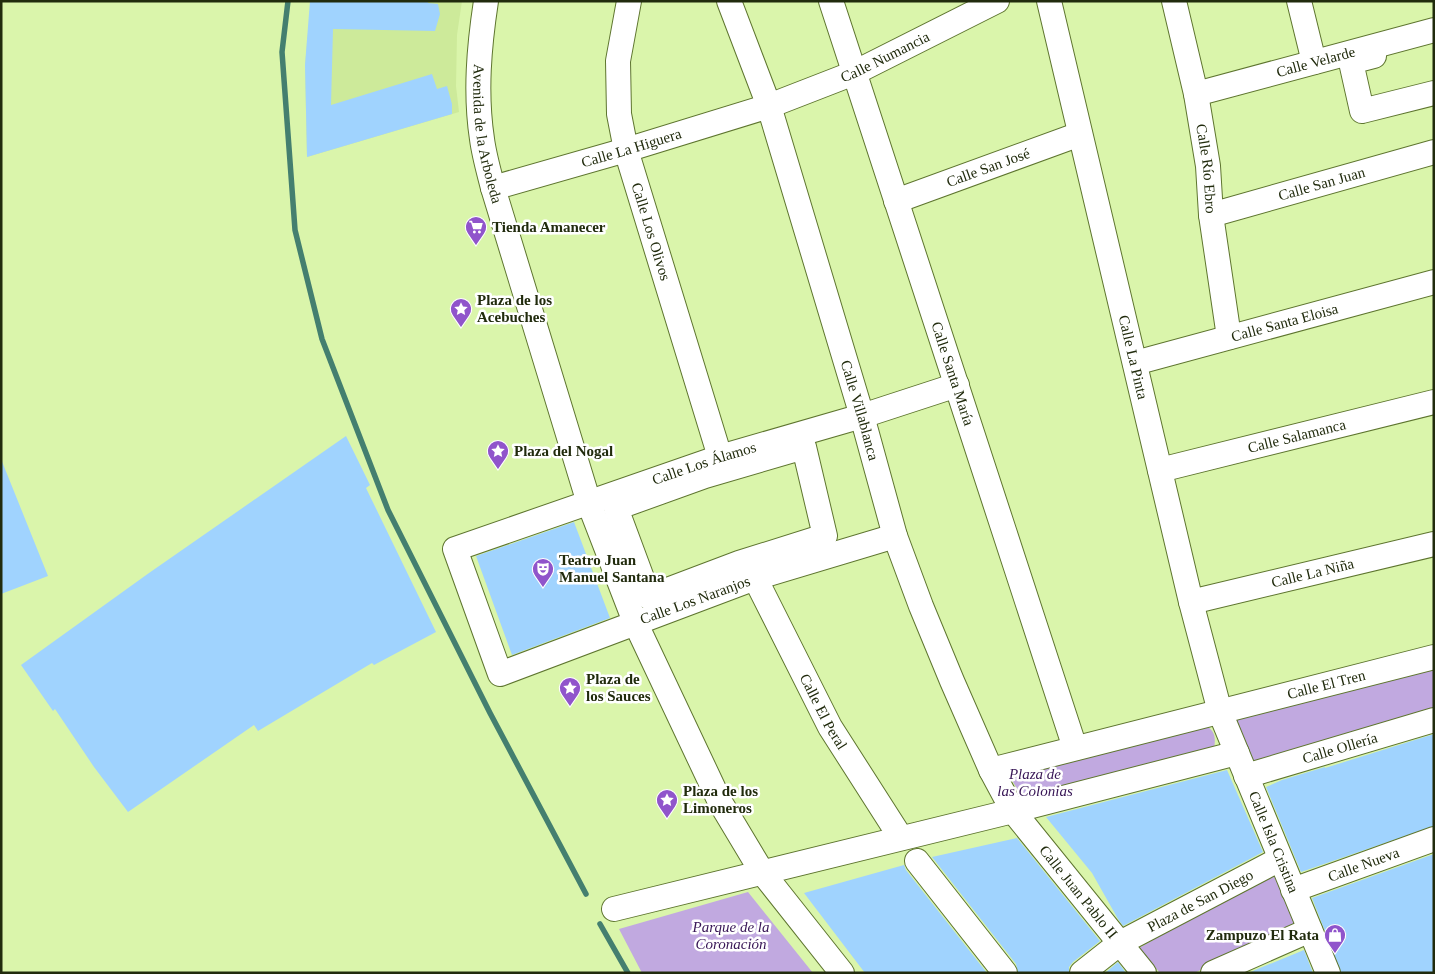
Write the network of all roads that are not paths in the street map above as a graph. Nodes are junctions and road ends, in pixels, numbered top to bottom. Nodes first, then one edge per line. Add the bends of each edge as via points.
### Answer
1 (486, 1) edge
2 (629, 1) edge
3 (729, 1) edge
4 (830, 1) edge
5 (997, 1) edge
6 (1049, 1) edge
7 (1174, 1) edge
8 (1299, 1) edge
9 (1434, 30) edge
10 (1434, 41) edge
11 (1314, 62) junction
12 (854, 73) junction
13 (1434, 93) edge
14 (1196, 94) junction
15 (769, 106) junction
16 (1080, 134) junction
17 (626, 150) junction
18 (1434, 152) edge
19 (493, 188) junction
20 (896, 201) junction
21 (1211, 215) junction
22 (1434, 282) edge
23 (1229, 338) junction
24 (1134, 363) junction
25 (957, 385) junction
26 (1434, 402) edge
27 (862, 416) junction
28 (720, 457) junction
29 (1160, 470) junction
30 (588, 503) junction
31 (616, 508) joint
32 (894, 536) junction
33 (1434, 544) edge
34 (755, 578) junction
35 (1191, 602) junction
36 (635, 622) junction
37 (1434, 657) edge
38 (500, 674) joint
39 (1220, 712) junction
40 (1434, 720) edge
41 (1075, 748) junction
42 (1236, 753) junction
43 (991, 770) junction
44 (1246, 776) junction
45 (1013, 811) junction
46 (901, 838) junction
47 (1434, 839) edge
48 (1280, 859) junction
49 (917, 861) dead end
50 (762, 872) junction
51 (1293, 890) junction
52 (614, 909) dead end
53 (1310, 930) junction
54 (1120, 943) junction
55 (842, 973) edge
56 (1005, 973) edge
57 (1082, 973) edge
58 (1144, 973) edge
59 (1213, 973) edge
60 (1328, 973) edge

1 - 19 street, Avenida de la Arboleda via 478,93 482,140
2 - 17 street, Calle Los Olivos via 618,60 619,114
3 - 15 street, Calle Villablanca
4 - 12 street, Calle Santa María
5 - 12 street, Calle Numancia
6 - 16 street, Calle La Pinta
7 - 14 street, Calle Río Ebro
8 - 11 street
9 - 11 street, Calle Velarde
10 - 13 street via 1351,62 1362,111
11 - 14 street, Calle Velarde
12 - 15 street, Calle Numancia
12 - 20 street, Calle Santa María
14 - 21 street, Calle Río Ebro via 1208,166
15 - 17 street, Calle La Higuera
15 - 27 street, Calle Villablanca
16 - 20 street, Calle San José
16 - 24 street, Calle La Pinta
17 - 19 street, Calle La Higuera
17 - 28 street, Calle Los Olivos
18 - 21 street, Calle San Juan
19 - 30 street, Avenida de la Arboleda
20 - 25 street, Calle Santa María
21 - 23 street, Calle Río Ebro
22 - 23 street, Calle Santa Eloisa
23 - 24 street, Calle Santa Eloisa
24 - 29 street, Calle La Pinta
25 - 27 street, Calle Los Álamos
25 - 41 street, Calle Santa María
26 - 29 street, Calle Salamanca
27 - 28 street, Calle Los Álamos
27 - 32 street, Calle Villablanca
28 - 30 street, Calle Los Álamos
29 - 35 street, Calle La Pinta
30 - 36 street, Avenida de la Arboleda
30 - 38 street, Calle Los Álamos via 455,549
31 - 31 street via 649,597 825,536 804,447 705,476
32 - 34 street, Calle Los Naranjos
32 - 43 street, Calle Villablanca
33 - 35 street, Calle La Niña
34 - 36 street, Calle Los Naranjos
34 - 46 street, Calle El Peral via 830,727
35 - 39 street, Calle La Pinta
36 - 38 street, Calle Los Naranjos
36 - 50 street, Avenida de la Arboleda via 720,802
37 - 39 street, Calle El Tren
39 - 41 street
39 - 42 street, Calle Isla Cristina
40 - 44 street, Calle Ollería
41 - 43 street
42 - 44 street, Calle Isla Cristina
42 - 45 street
43 - 45 street, Calle Villablanca
44 - 48 street, Calle Isla Cristina
45 - 46 street
45 - 54 street, Calle Juan Pablo II
46 - 50 street
47 - 51 street, Calle Nueva
48 - 51 street, Calle Isla Cristina
48 - 54 street, Plaza de San Diego
49 - 56 street
50 - 52 street
50 - 55 street, Avenida de la Arboleda
51 - 53 street, Calle Isla Cristina
53 - 59 street
53 - 60 street, Calle Isla Cristina
54 - 57 street, Plaza de San Diego
54 - 58 street, Calle Juan Pablo II

